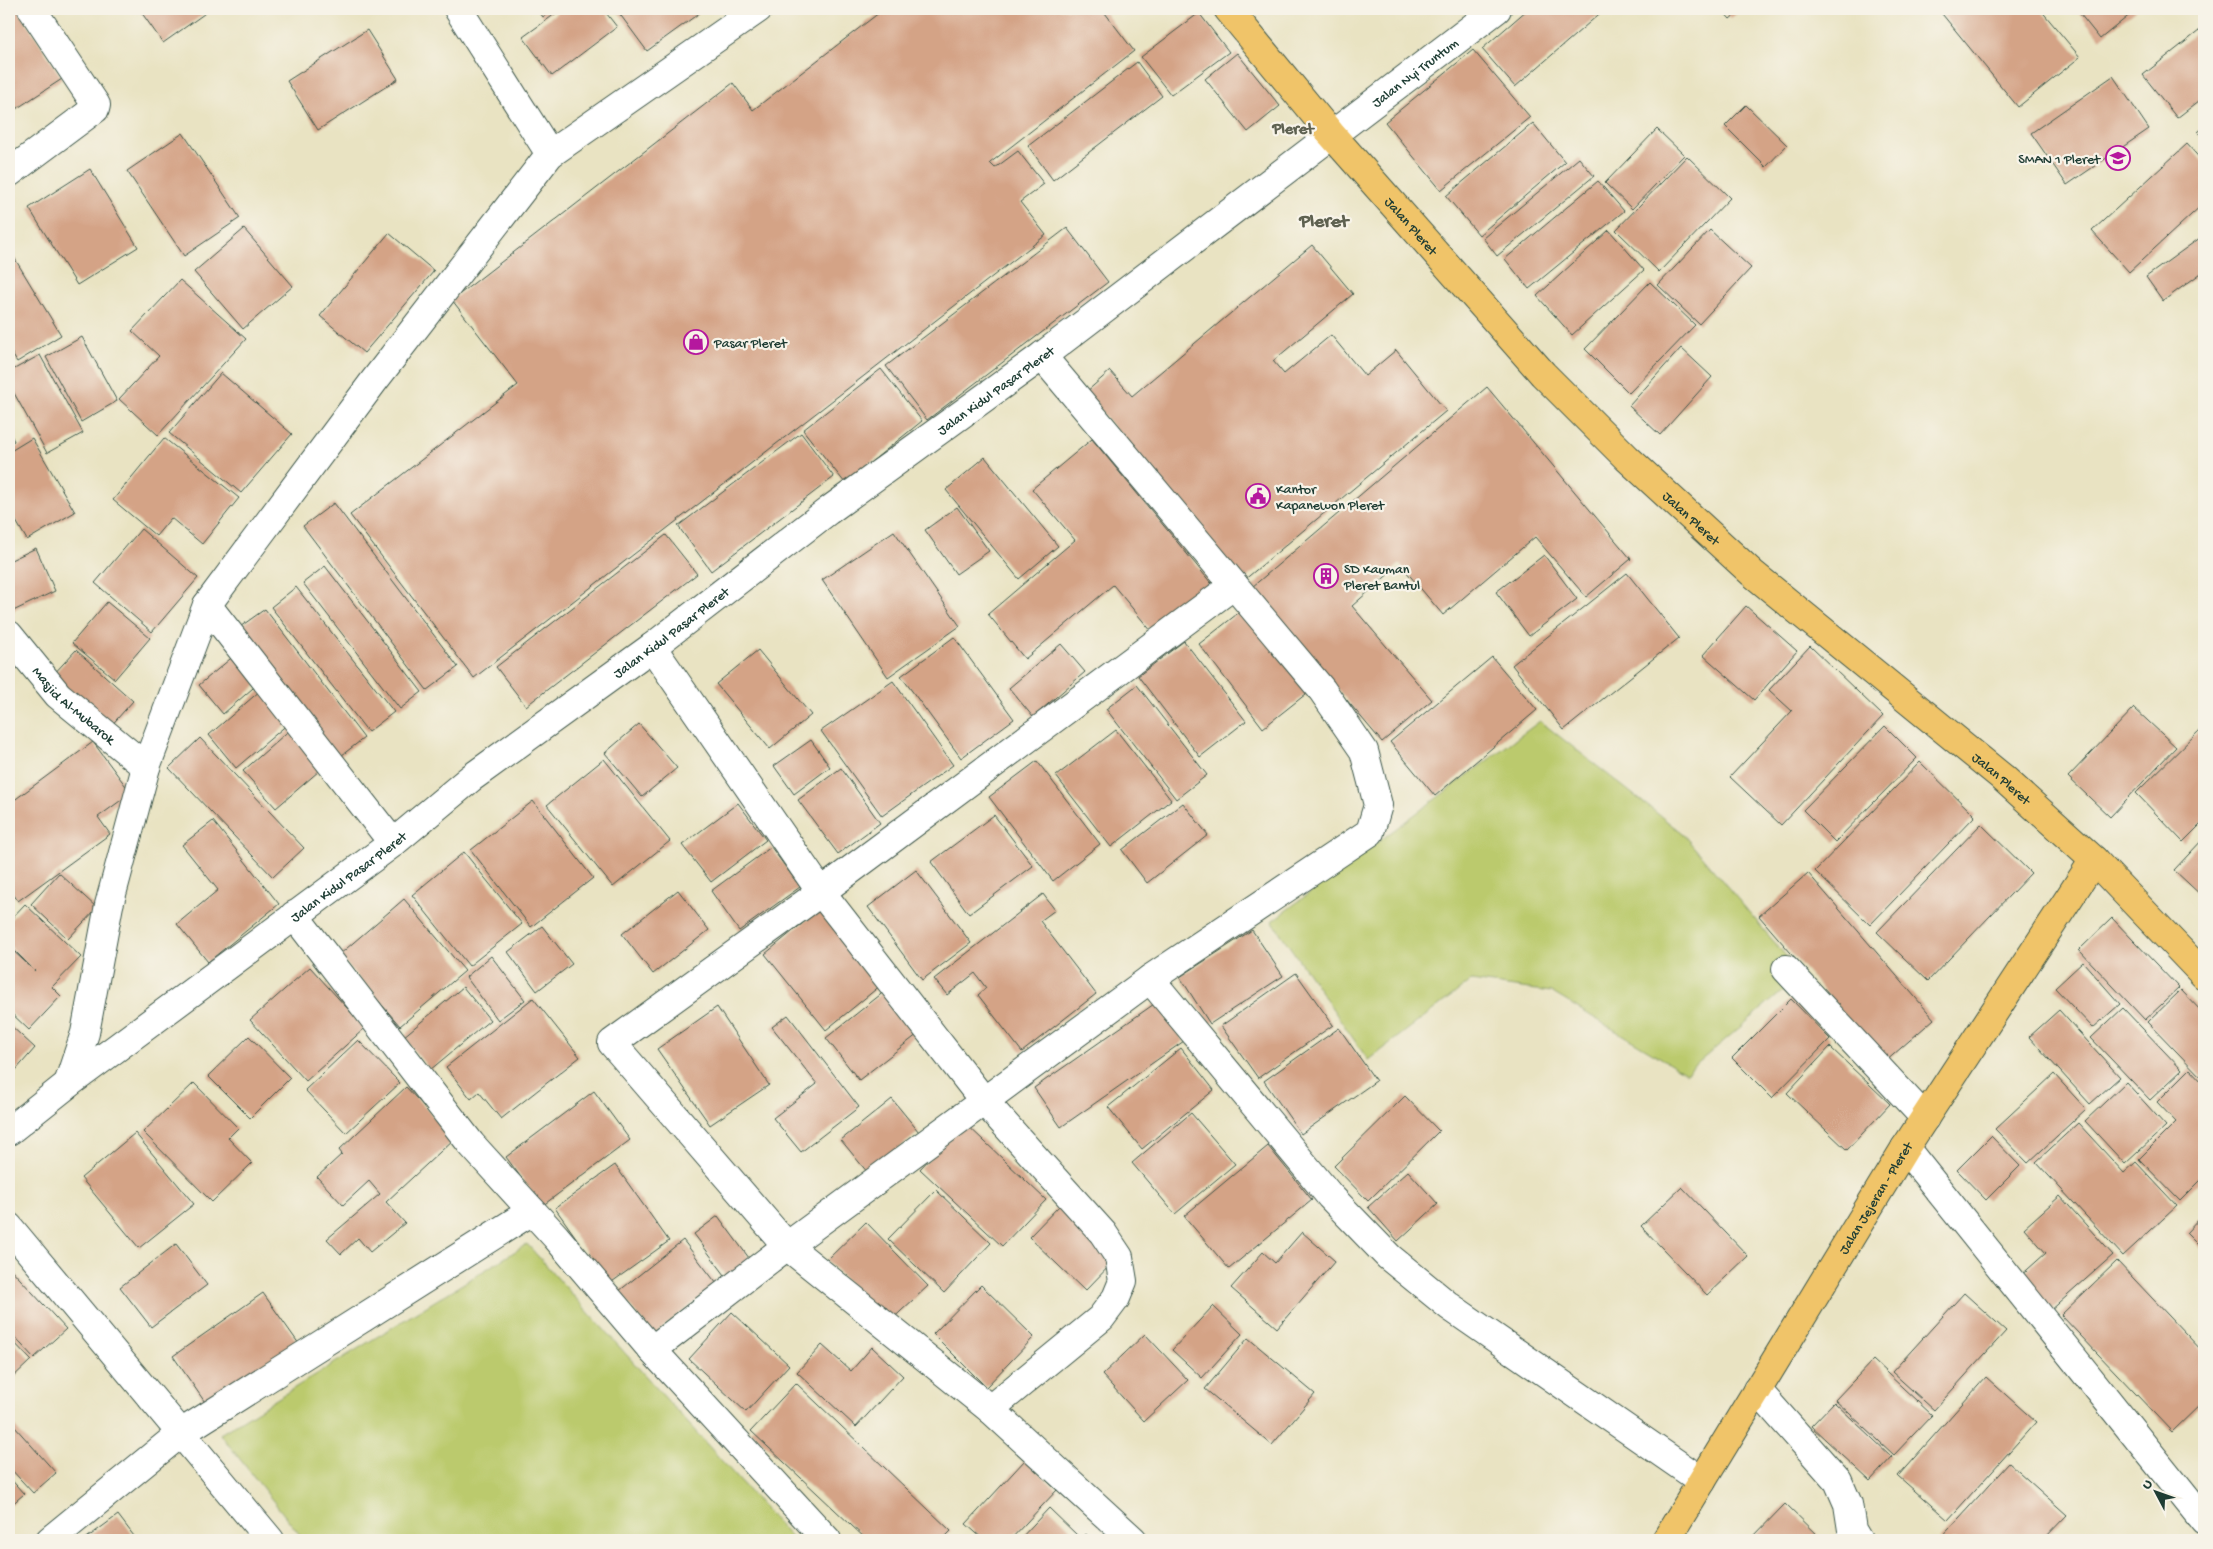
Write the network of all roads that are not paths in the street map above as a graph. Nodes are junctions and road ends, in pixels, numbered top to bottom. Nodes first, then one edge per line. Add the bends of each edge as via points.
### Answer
1 (32, 9) edge
2 (458, 9) edge
3 (758, 9) edge
4 (1228, 9) edge
5 (1498, 9) edge
6 (1331, 134) junction
7 (550, 154) junction
8 (9, 173) edge
9 (1042, 356) junction
10 (1234, 585) junction
11 (207, 605) junction
12 (9, 635) edge
13 (652, 648) junction
14 (146, 767) junction
15 (393, 843) junction
16 (2094, 860) junction
17 (821, 892) junction
18 (294, 915) junction
19 (1786, 968) dead end
20 (2204, 976) edge
21 (1150, 979) junction
22 (68, 1084) junction
23 (984, 1101) junction
24 (1925, 1118) junction
25 (9, 1131) edge
26 (1905, 1148) junction
27 (532, 1210) junction
28 (9, 1227) edge
29 (787, 1246) junction
30 (652, 1350) junction
31 (1757, 1390) junction
32 (990, 1409) junction
33 (181, 1433) junction
34 (1702, 1481) junction
35 (2204, 1521) edge
36 (50, 1540) edge
37 (270, 1540) edge
38 (827, 1540) edge
39 (1133, 1540) edge
40 (1666, 1540) edge
41 (1858, 1540) edge

1 - 8 street via 96,105 95,109
2 - 7 street
3 - 7 street
4 - 6 main road, Jalan Pleret
5 - 6 street, Jalan Nyi Truntum
6 - 9 street, Jalan Kidul Pasar Pleret
6 - 16 main road, Jalan Pleret via 1543,374 1627,458 1752,572 2002,777
7 - 11 street via 374,381
9 - 10 street
9 - 13 street, Jalan Kidul Pasar Pleret via 828,511
10 - 17 street
10 - 21 street via 1322,690 1364,752 1378,805 1370,832
11 - 14 street
11 - 15 street
12 - 14 street, Masjid Al-Mubarok via 58,695
13 - 15 street, Jalan Kidul Pasar Pleret via 471,778
13 - 17 street
14 - 22 street via 110,906 85,1032
15 - 18 street, Jalan Kidul Pasar Pleret
16 - 20 main road, Jalan Pleret
16 - 24 main road, Jalan Jejeran - Pleret
17 - 23 street
17 - 29 street via 612,1043
18 - 22 street, Jalan Kidul Pasar Pleret
18 - 27 street via 471,1144
19 - 24 street
21 - 23 street
21 - 34 street via 1330,1196 1389,1257 1449,1306
22 - 25 street, Jalan Kidul Pasar Pleret
23 - 29 street
23 - 32 street via 1103,1233 1119,1257 1123,1281 1116,1298 1101,1318
24 - 26 main road, Jalan Jejeran - Pleret
26 - 31 main road, Jalan Jejeran - Pleret
26 - 35 street
27 - 30 street
27 - 33 street
28 - 33 street
29 - 30 street
29 - 32 street
30 - 38 street
31 - 34 main road, Jalan Jejeran - Pleret
31 - 41 street via 1838,1481
32 - 39 street
33 - 36 street
33 - 37 street
34 - 40 main road, Jalan Jejeran - Pleret

